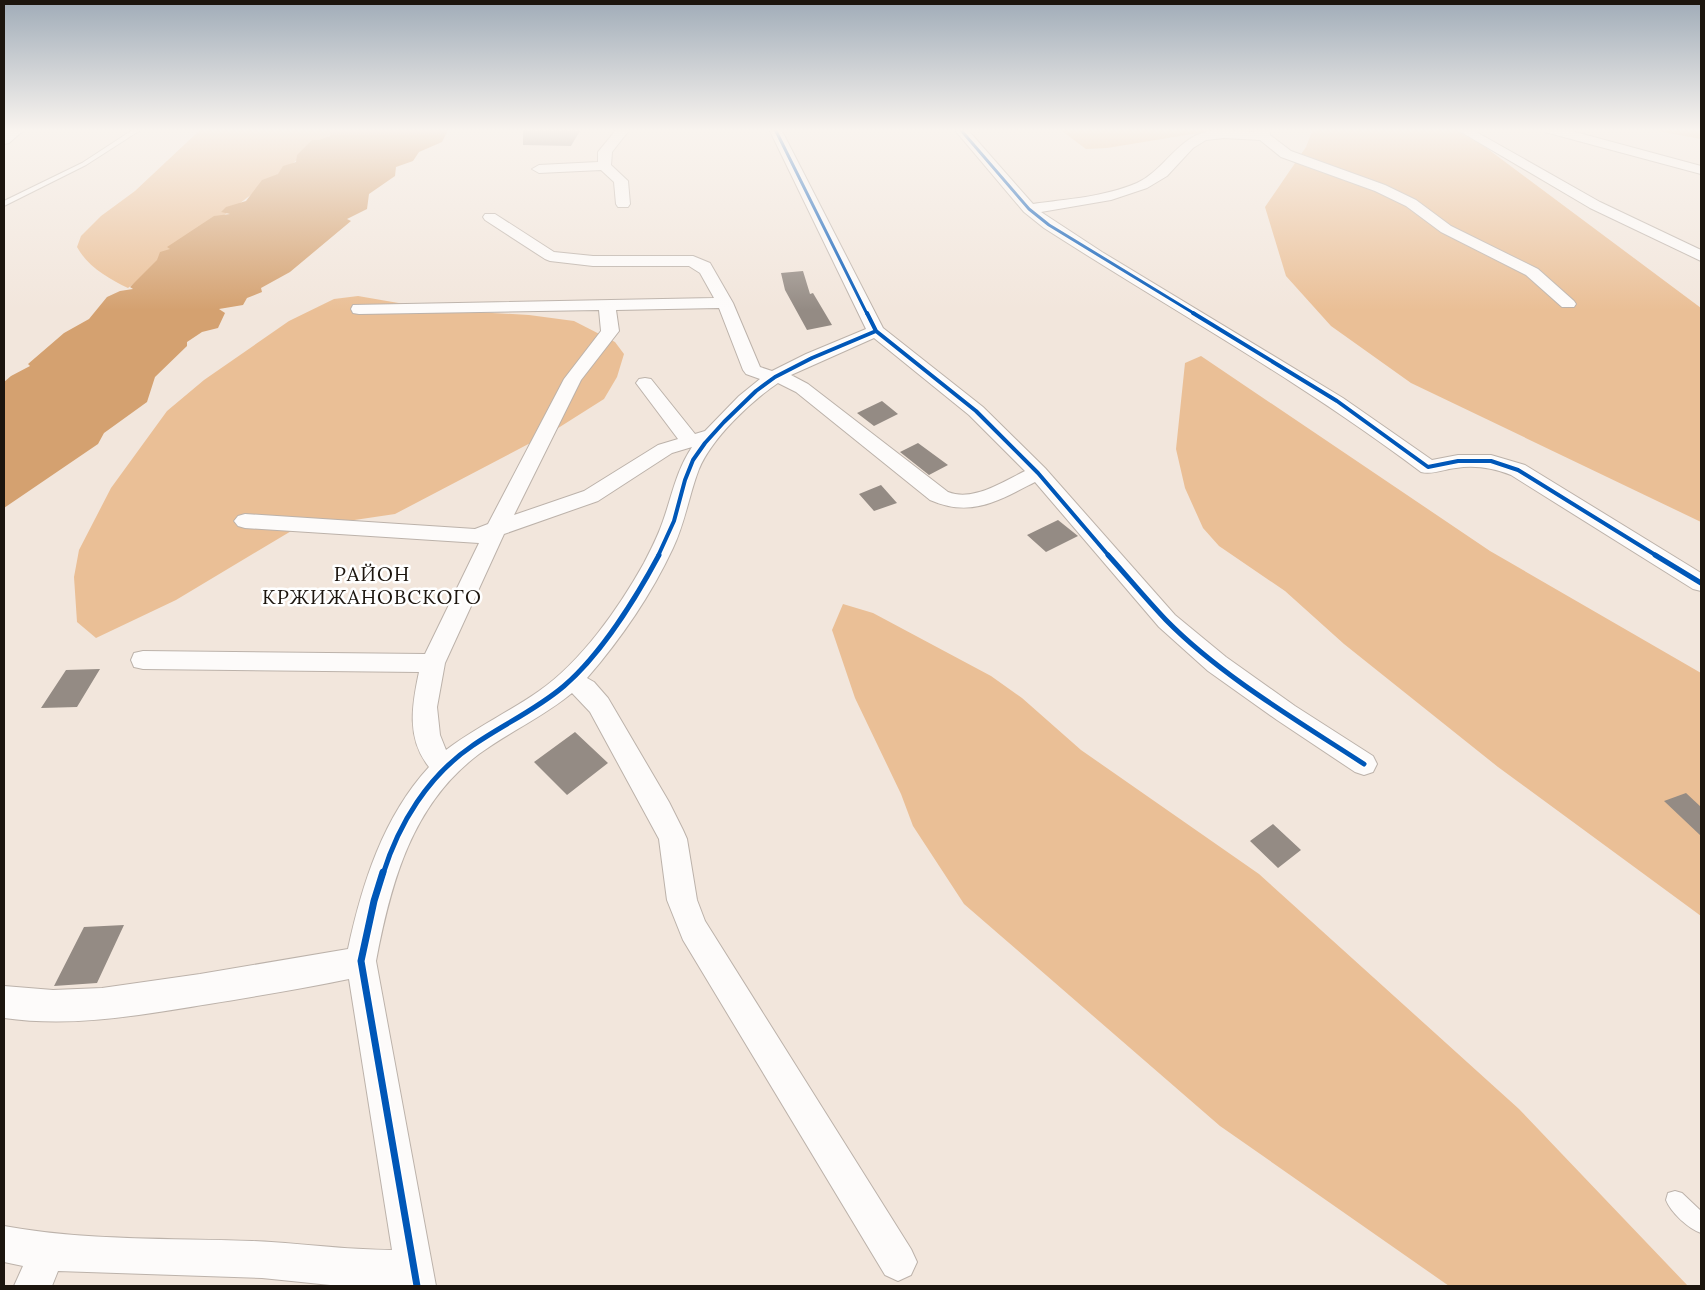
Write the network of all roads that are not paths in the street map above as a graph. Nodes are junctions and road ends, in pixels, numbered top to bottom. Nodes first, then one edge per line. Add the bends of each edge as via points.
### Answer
1 (34, 189) edge
2 (622, 189) edge
3 (806, 189) edge
4 (1012, 189) edge
5 (1132, 189) edge
6 (1382, 189) edge
7 (1566, 189) edge
8 (4, 204) edge
9 (623, 204) dead end
10 (1029, 209) junction
11 (490, 217) dead end
12 (1701, 256) edge
13 (725, 303) junction
14 (1568, 304) dead end
15 (607, 305) junction
16 (359, 309) dead end
17 (876, 331) junction
18 (776, 376) junction
19 (645, 383) dead end
20 (701, 438) junction
21 (1038, 473) junction
22 (245, 521) dead end
23 (496, 529) junction
24 (1701, 583) edge
25 (143, 660) dead end
26 (432, 663) junction
27 (571, 681) junction
28 (1364, 764) dead end
29 (444, 767) junction
30 (361, 961) junction
31 (4, 1002) edge
32 (1675, 1200) dead end
33 (1701, 1224) edge
34 (4, 1244) edge
35 (47, 1252) junction
36 (898, 1262) dead end
37 (415, 1278) edge
38 (33, 1286) edge

1 - 8 lane
2 - 9 street
3 - 17 street
4 - 10 street
5 - 10 street
6 - 14 street via 1411,203 1446,229 1532,272
7 - 12 street
10 - 24 street via 1077,243 1290,370 1428,467 1458,461 1491,461 1518,470
11 - 13 street via 550,256 593,261 693,260 705,268
13 - 15 street
13 - 18 street via 752,370
15 - 16 street
15 - 23 street via 610,331 573,379
17 - 18 street
17 - 21 street via 976,411
18 - 20 street
18 - 21 street via 802,388 923,485 949,501 965,502 978,498
19 - 20 street
20 - 23 street via 665,449 591,496
20 - 27 street via 674,521 646,579
21 - 28 street via 1167,621 1217,664
22 - 23 street via 476,536
23 - 26 street
25 - 26 street
26 - 29 street via 424,707 427,735 432,752
27 - 29 street
27 - 36 street via 585,689 600,705 659,810 672,839 682,900 694,930
29 - 30 street via 420,797 388,858 368,922
30 - 31 street via 314,972 132,1000 66,1006 24,1006
30 - 37 street
32 - 33 lane
34 - 35 street
35 - 37 street via 262,1260
35 - 38 street

